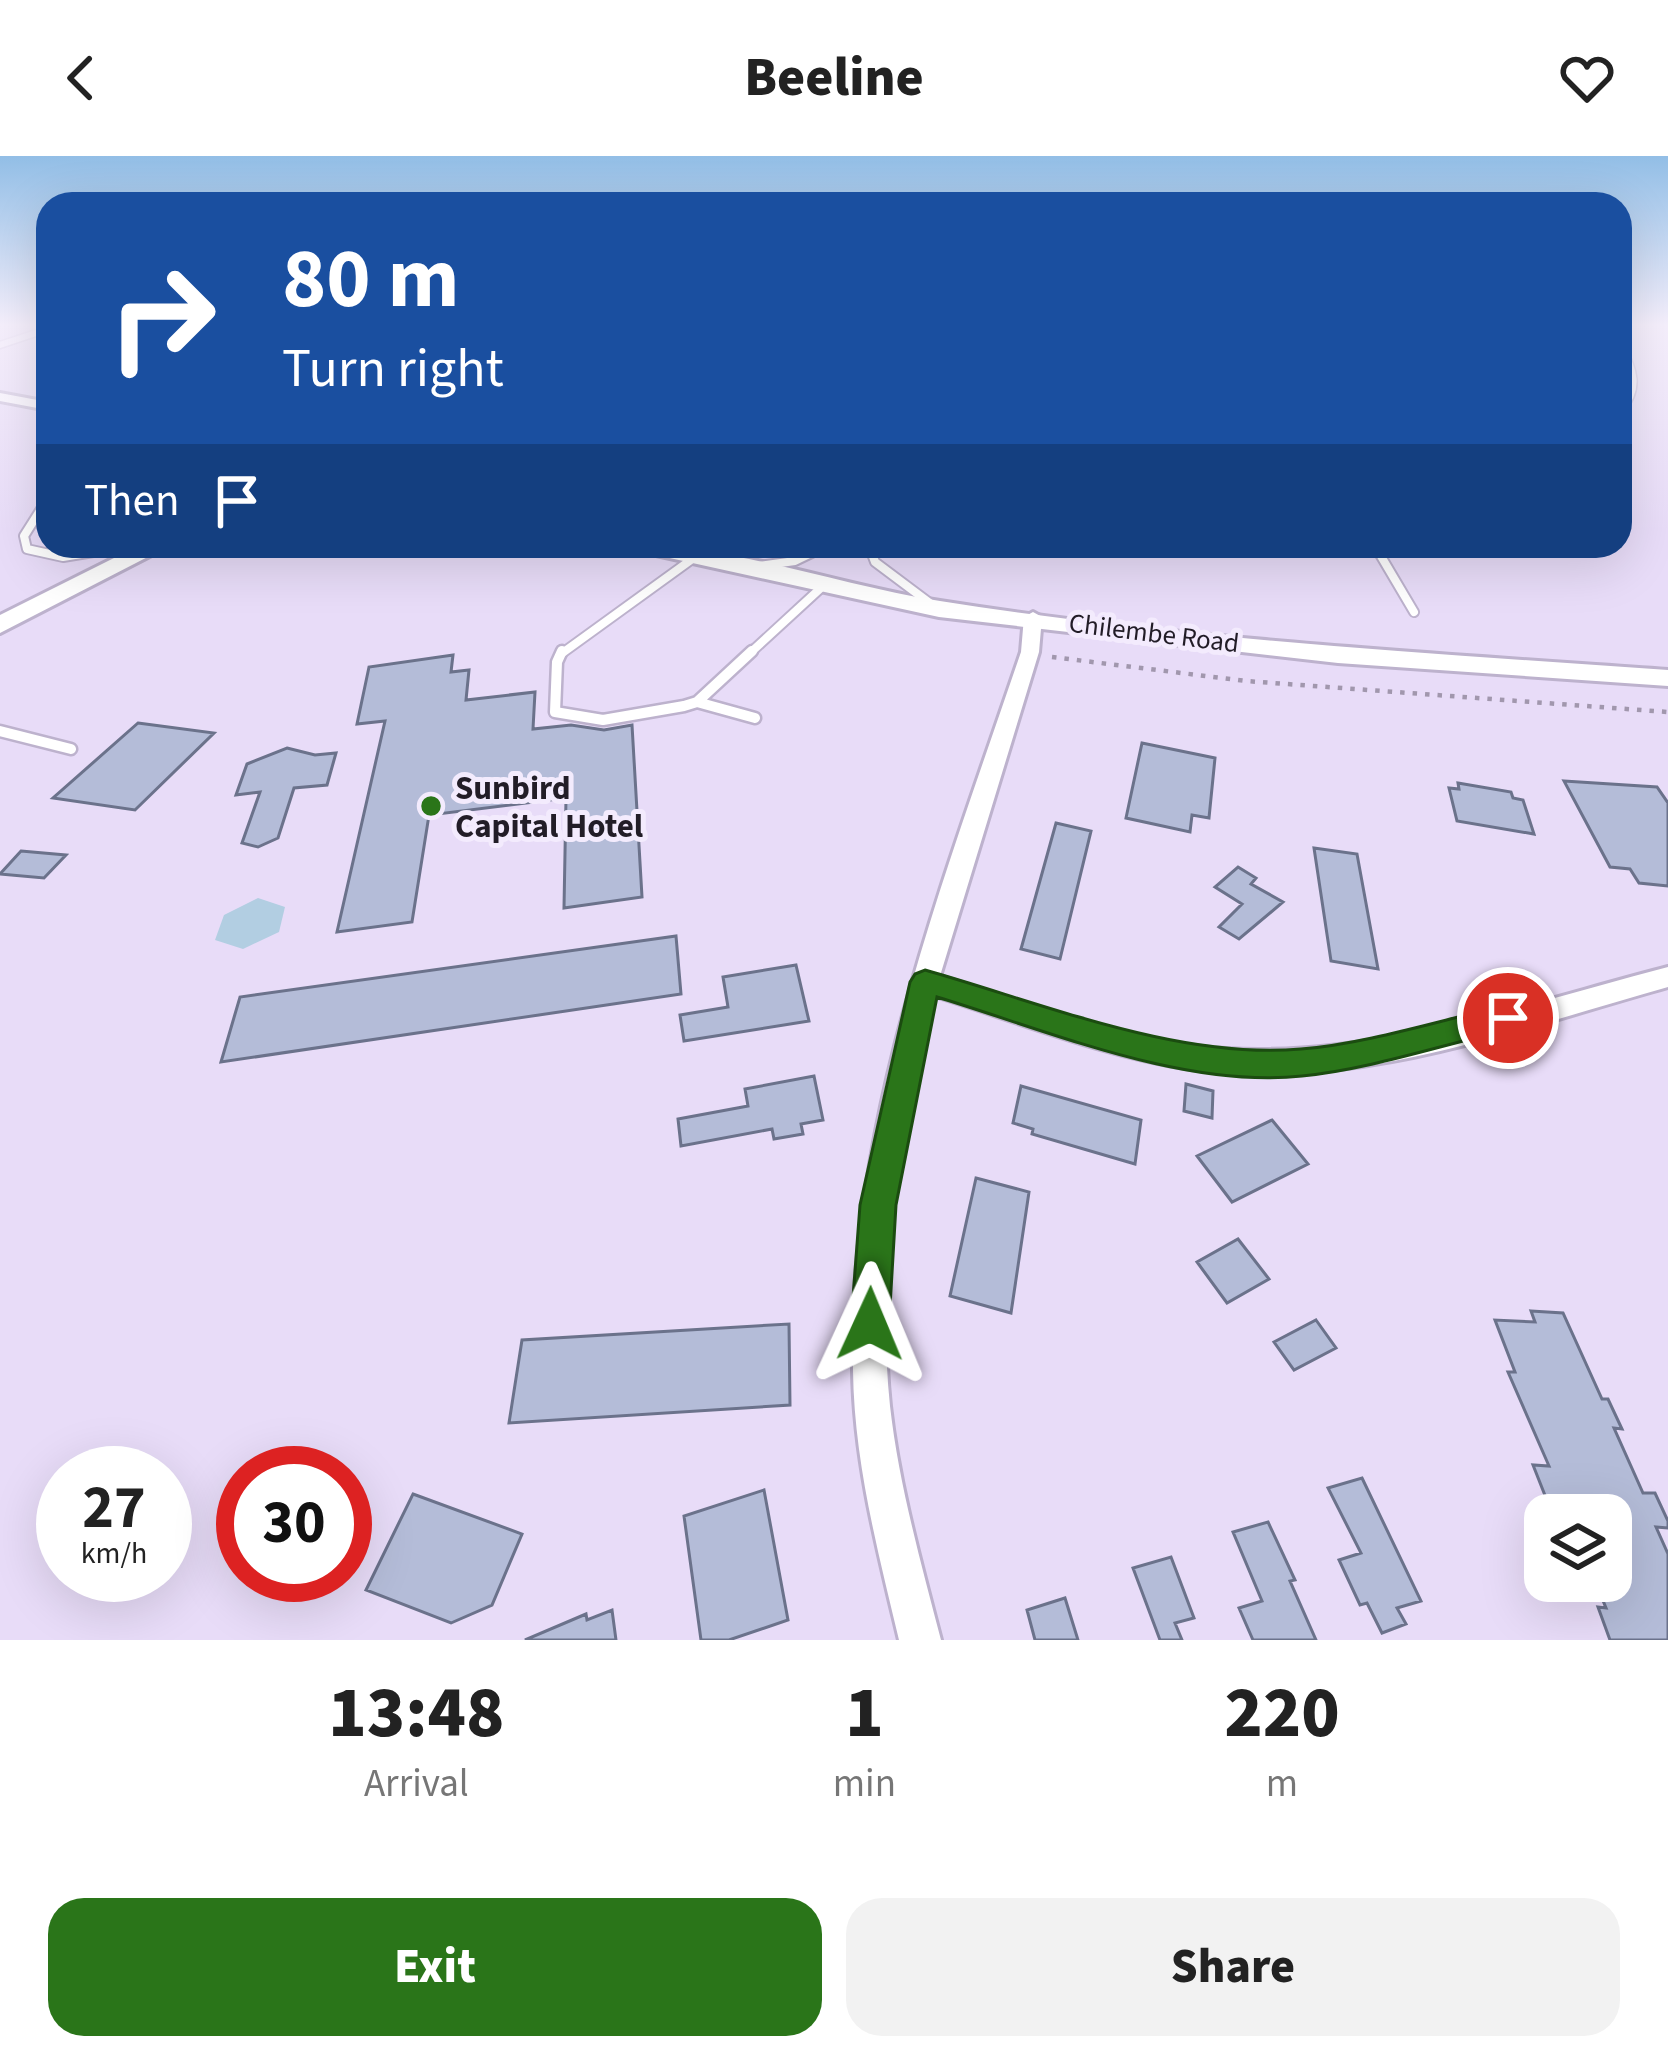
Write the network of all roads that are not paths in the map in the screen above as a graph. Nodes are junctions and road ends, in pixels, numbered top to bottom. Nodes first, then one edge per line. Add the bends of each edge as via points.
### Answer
1 (0, 397) edge
2 (36, 404) edge
3 (36, 517) edge
4 (36, 551) edge
5 (116, 558) edge
6 (134, 558) edge
7 (694, 558) edge
8 (699, 558) edge
9 (802, 558) edge
10 (874, 558) edge
11 (1382, 558) edge
12 (739, 568) junction
13 (823, 586) junction
14 (41, 604) junction
15 (939, 608) junction
16 (1414, 613) dead end
17 (1033, 617) junction
18 (0, 625) edge
19 (1668, 678) edge
20 (698, 702) junction
21 (755, 718) dead end
22 (0, 731) edge
23 (71, 748) dead end
24 (1668, 976) edge
25 (925, 982) junction
26 (920, 1640) edge

1 - 2 street
3 - 4 lane via 24,536
5 - 14 main road
6 - 14 main road
7 - 20 lane via 562,651 555,712 580,720
8 - 12 main road, Chilembe Road
9 - 12 lane
10 - 15 lane
11 - 16 lane
12 - 13 main road, Chilembe Road
13 - 15 main road, Chilembe Road
13 - 20 lane
14 - 18 main road
15 - 17 main road, Chilembe Road
17 - 19 main road, Chilembe Road via 1338,655
17 - 25 street via 1030,652
20 - 21 lane
22 - 23 lane
24 - 25 street via 1302,1063 1162,1051
25 - 26 street via 870,1276 879,1467

